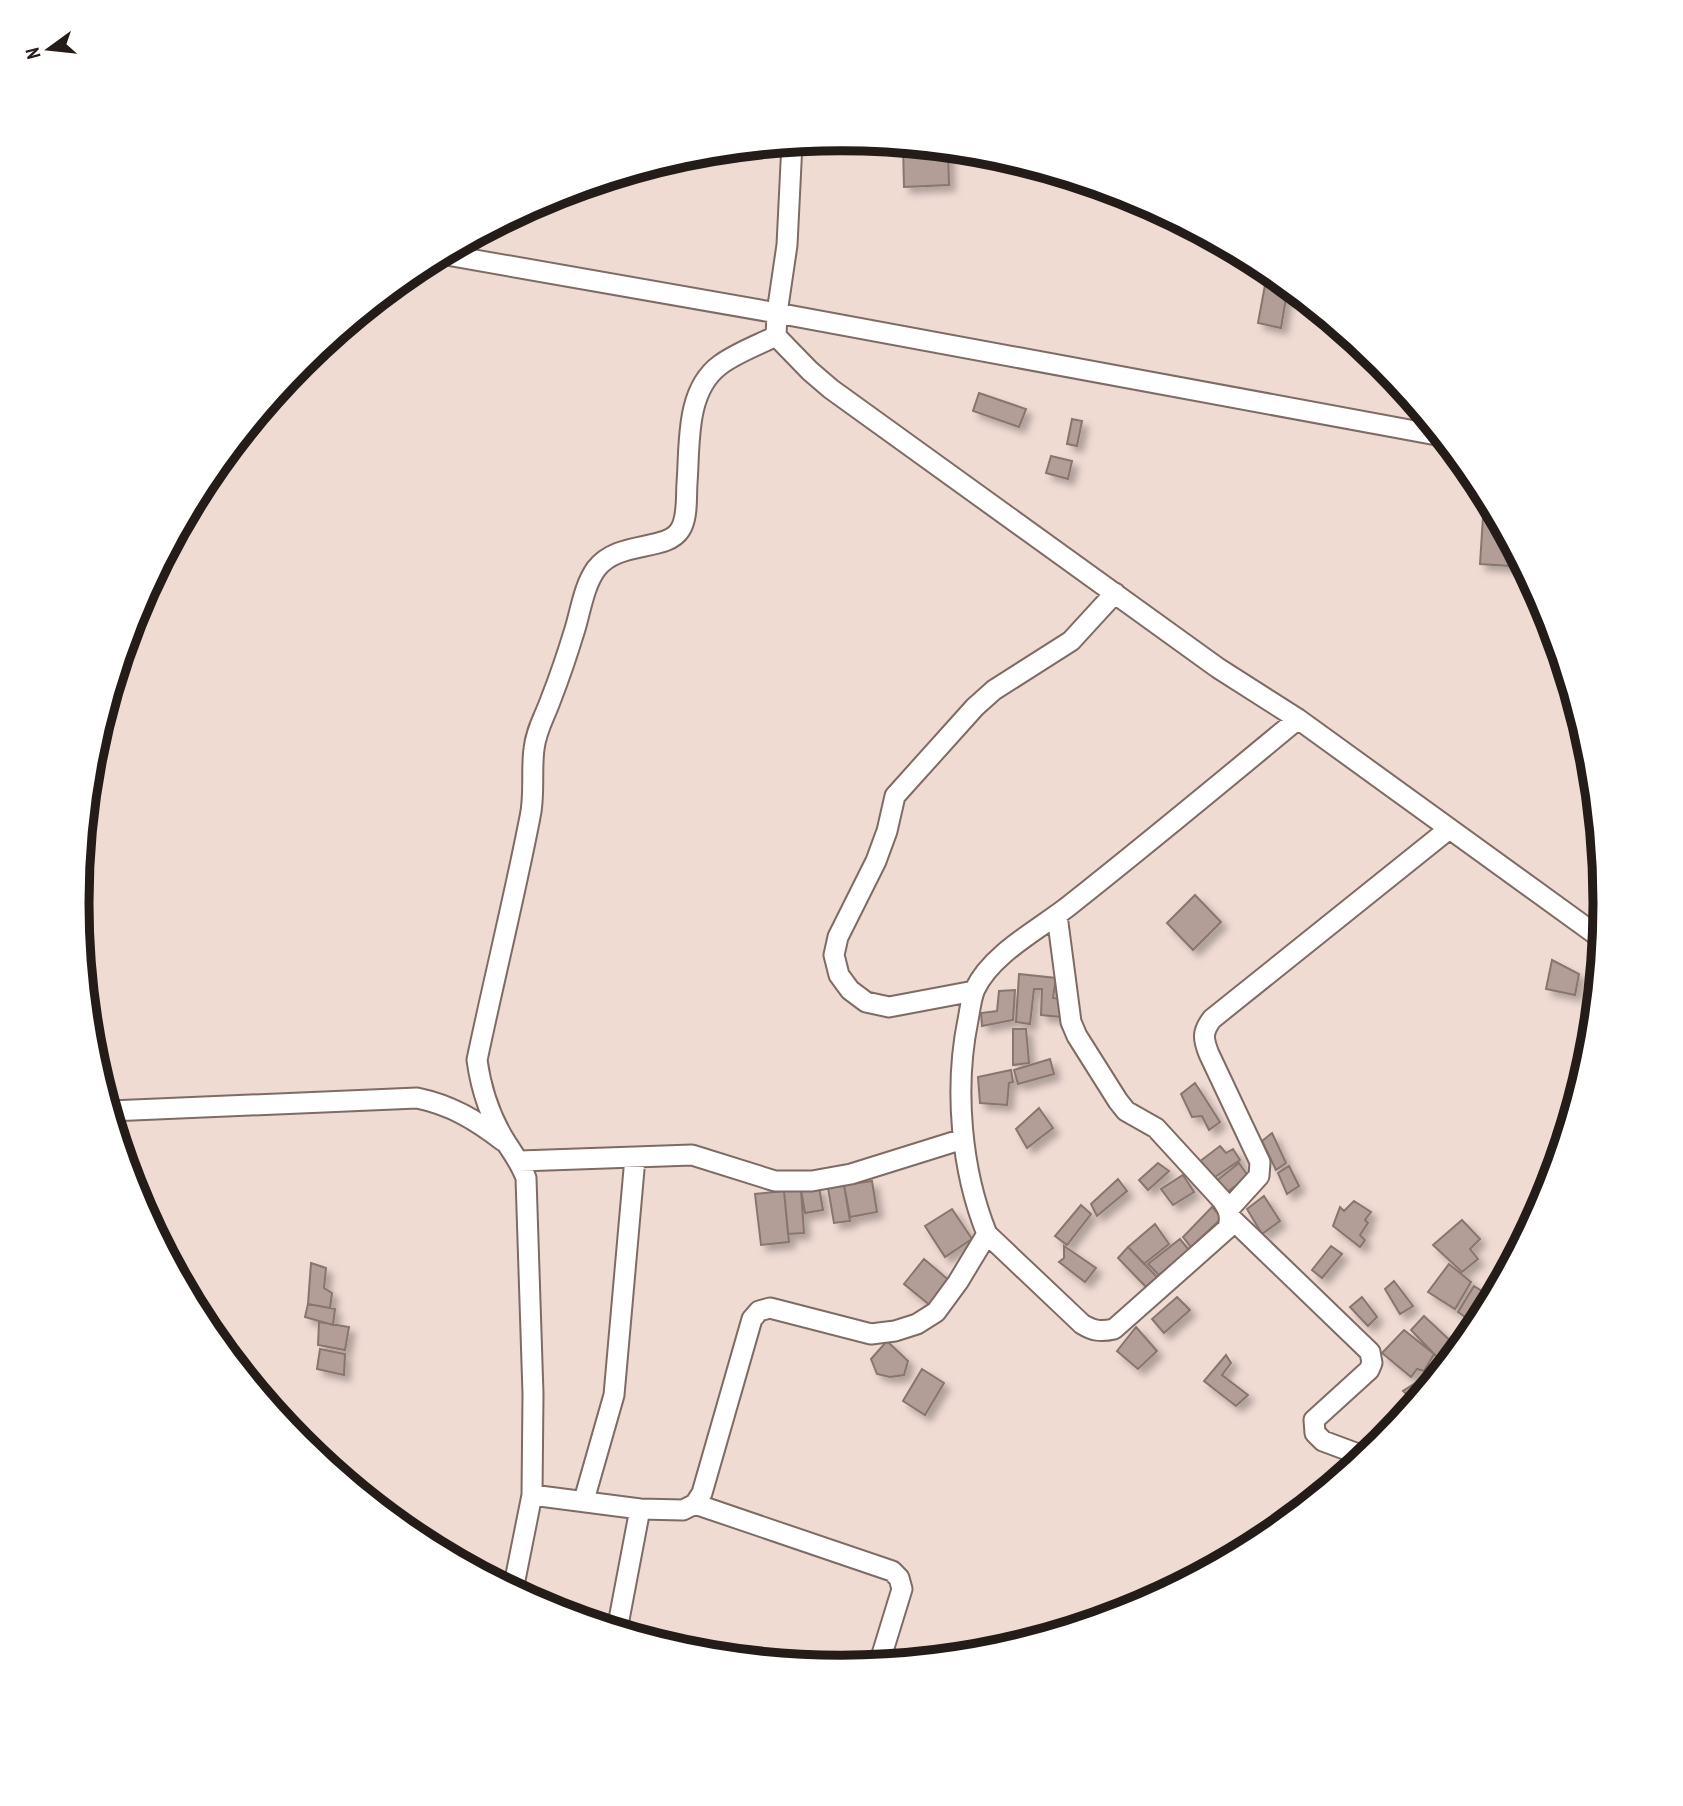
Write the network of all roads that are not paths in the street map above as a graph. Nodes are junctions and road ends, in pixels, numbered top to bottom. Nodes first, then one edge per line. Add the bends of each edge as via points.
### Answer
1 (792, 152) edge
2 (457, 257) edge
3 (777, 313) junction
4 (776, 336) junction
5 (1429, 434) edge
6 (1115, 593) junction
7 (1298, 719) junction
8 (1449, 829) junction
9 (1057, 915) junction
10 (1593, 932) edge
11 (974, 990) junction
12 (119, 1111) edge
13 (963, 1139) junction
14 (507, 1144) junction
15 (635, 1158) junction
16 (520, 1160) junction
17 (1230, 1213) junction
18 (987, 1234) junction
19 (1354, 1453) edge
20 (532, 1495) junction
21 (584, 1500) junction
22 (695, 1504) junction
23 (640, 1509) junction
24 (515, 1581) edge
25 (619, 1621) edge
26 (881, 1654) edge

1 - 3 street via 787,245
2 - 3 street
3 - 4 street
3 - 5 street
4 - 6 street via 831,389
4 - 14 street via 707,376 692,419 681,530 671,538 613,554 596,569 540,723 533,757 531,813 477,1060 480,1083
6 - 7 street
6 - 11 street via 1070,642 975,707 895,796 876,861 838,937 839,975 866,1002 888,1007
7 - 8 street
7 - 9 street
8 - 10 street
8 - 17 street via 1205,1028 1209,1054 1260,1162 1259,1176
9 - 11 street via 1000,957
9 - 17 street via 1071,1022 1077,1036 1126,1111 1156,1128
11 - 13 street via 964,1040
12 - 14 street via 417,1098 476,1120
13 - 15 street via 851,1174 812,1181 775,1181 692,1155
13 - 18 street via 976,1208
14 - 16 street
15 - 16 street
15 - 21 street via 614,1395
16 - 20 street via 526,1178
17 - 18 street via 1228,1228 1114,1329 1104,1331 1082,1324
17 - 19 street via 1370,1352 1373,1363 1369,1370 1314,1420 1315,1433 1323,1441
18 - 22 street via 936,1312 917,1324 871,1334 770,1308 759,1311 752,1319
20 - 21 street
20 - 24 street
21 - 23 street
22 - 23 street via 684,1510
22 - 26 street via 892,1571 902,1589
23 - 25 street

